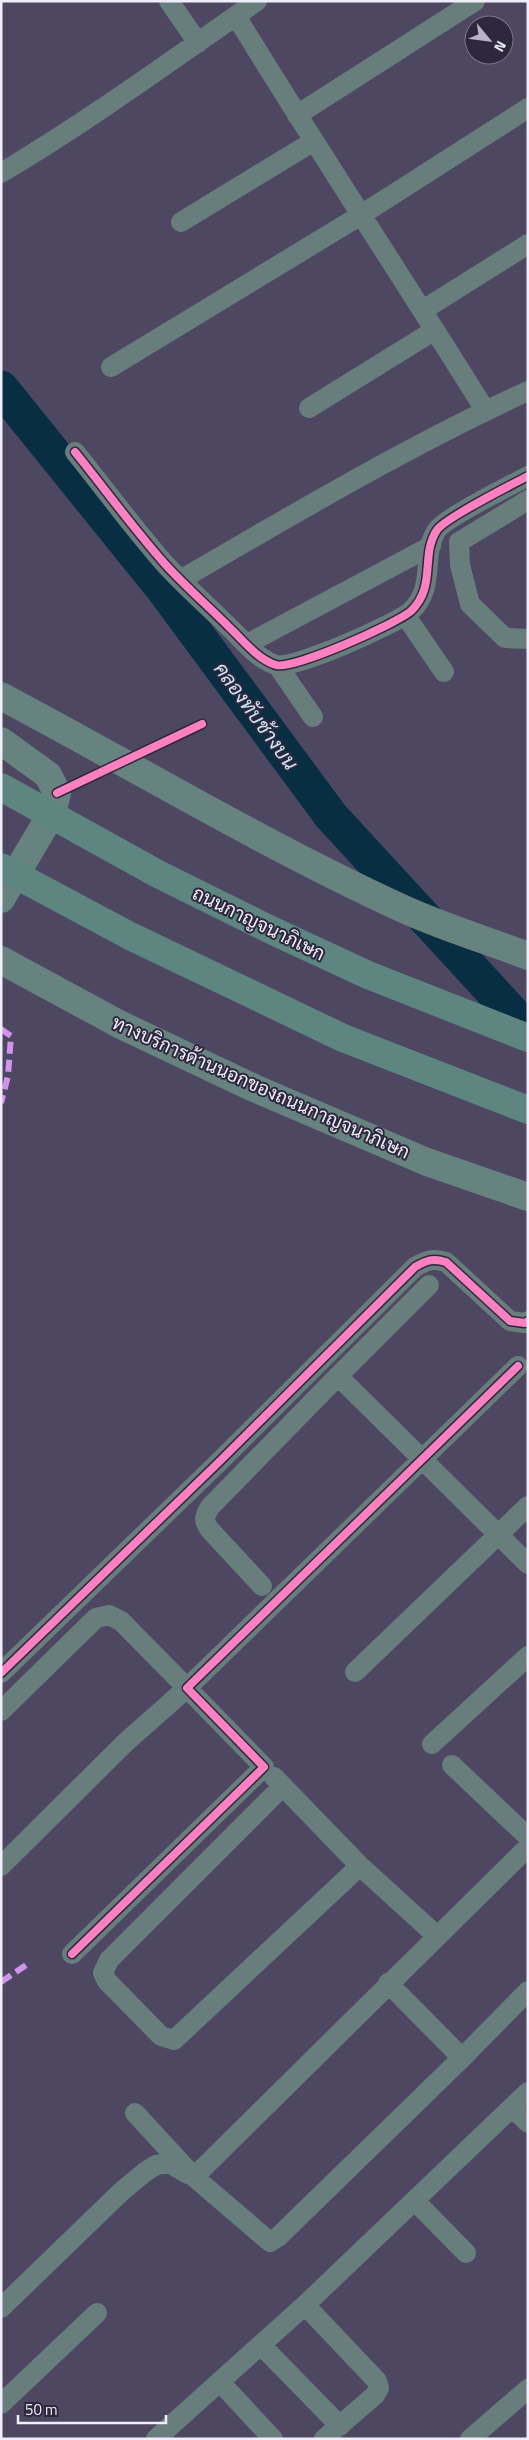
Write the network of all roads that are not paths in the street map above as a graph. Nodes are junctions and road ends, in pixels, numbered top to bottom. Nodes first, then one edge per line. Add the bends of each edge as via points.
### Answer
1 (169, 1) edge
2 (257, 1) edge
3 (475, 1) edge
4 (236, 16) junction
5 (198, 43) junction
6 (528, 108) edge
7 (296, 116) junction
8 (314, 140) junction
9 (1, 173) edge
10 (361, 215) junction
11 (181, 222) dead end
12 (528, 244) edge
13 (423, 310) junction
14 (434, 330) junction
15 (111, 368) dead end
16 (528, 391) edge
17 (309, 408) dead end
18 (485, 410) junction
19 (75, 452) dead end
20 (528, 476) edge
21 (528, 500) edge
22 (431, 546) junction
23 (180, 580) junction
24 (405, 615) junction
25 (528, 639) edge
26 (247, 644) junction
27 (278, 666) junction
28 (444, 672) dead end
29 (1, 696) edge
30 (313, 717) dead end
31 (1, 740) edge
32 (1, 787) edge
33 (1, 867) edge
34 (1, 899) edge
35 (528, 956) edge
36 (1, 960) edge
37 (528, 1038) edge
38 (528, 1110) edge
39 (528, 1197) edge
40 (430, 1286) dead end
41 (528, 1321) edge
42 (518, 1366) dead end
43 (338, 1376) junction
44 (423, 1460) junction
45 (528, 1506) edge
46 (499, 1534) junction
47 (528, 1564) edge
48 (262, 1586) dead end
49 (528, 1656) edge
50 (1, 1672) edge
51 (355, 1672) dead end
52 (187, 1688) junction
53 (1, 1711) edge
54 (432, 1744) dead end
55 (452, 1765) dead end
56 (264, 1767) junction
57 (283, 1786) junction
58 (528, 1837) edge
59 (528, 1847) edge
60 (1, 1866) edge
61 (360, 1866) junction
62 (438, 1936) junction
63 (72, 1954) dead end
64 (388, 1983) junction
65 (528, 1991) edge
66 (462, 2058) junction
67 (528, 2092) edge
68 (512, 2107) junction
69 (135, 2113) dead end
70 (528, 2123) edge
71 (194, 2177) junction
72 (415, 2201) junction
73 (466, 2253) dead end
74 (305, 2305) junction
75 (1, 2308) edge
76 (97, 2313) dead end
77 (261, 2345) junction
78 (220, 2382) junction
79 (528, 2389) edge
80 (1, 2404) edge
81 (340, 2426) junction
82 (156, 2439) edge
83 (273, 2439) edge
84 (324, 2439) edge
85 (470, 2439) edge

1 - 5 street
2 - 4 street
3 - 7 street
4 - 5 street
4 - 7 street
5 - 9 street via 64,135
6 - 10 street
7 - 8 street
8 - 10 street
8 - 11 street
10 - 13 street
10 - 15 street
12 - 13 street
13 - 14 street
14 - 17 street
14 - 18 street
16 - 18 street
18 - 23 street via 352,481
19 - 23 street
20 - 22 street via 444,524 438,529
21 - 25 street via 459,542 460,565 470,604 505,638
22 - 24 street via 426,587 421,599
22 - 26 street
23 - 26 street
24 - 27 street via 306,660
24 - 28 street
26 - 27 street
27 - 30 street
29 - 35 main road via 187,800 390,903
31 - 34 main road via 48,775 57,794 52,813
32 - 37 highway, ถนนกาญจนาภิเษก, bridge via 158,874 271,930 368,975
33 - 38 highway, bridge via 130,936 343,1038
36 - 39 main road, ทางบริการด้านนอกของถนนกาญจนาภิเษก via 118,1024 254,1088 427,1162
40 - 43 street
41 - 50 street via 525,1324 510,1321 446,1262 426,1260 415,1267
42 - 44 street
43 - 44 street
43 - 48 street via 205,1515 204,1522 210,1530
44 - 46 street
44 - 52 street
45 - 46 street
46 - 47 street
46 - 51 street
49 - 54 street
52 - 53 street via 121,1622 109,1615 96,1618
52 - 56 street
52 - 60 street via 126,1742
55 - 58 street
56 - 57 street
56 - 63 street
57 - 61 street
57 - 61 street via 109,1960 103,1973 107,1981 161,2036 174,2040
59 - 62 street
61 - 62 street
62 - 64 street
64 - 66 street
64 - 71 street
65 - 66 street
66 - 71 street via 273,2241 267,2241
67 - 68 street
68 - 70 street
68 - 72 street
69 - 71 street
71 - 75 street via 169,2164 156,2165 145,2172
72 - 73 street
72 - 74 street
74 - 77 street
74 - 81 street via 377,2381 379,2388 375,2395
76 - 80 street
77 - 78 street
77 - 81 street
78 - 82 street
78 - 83 street
79 - 85 street
81 - 84 street

